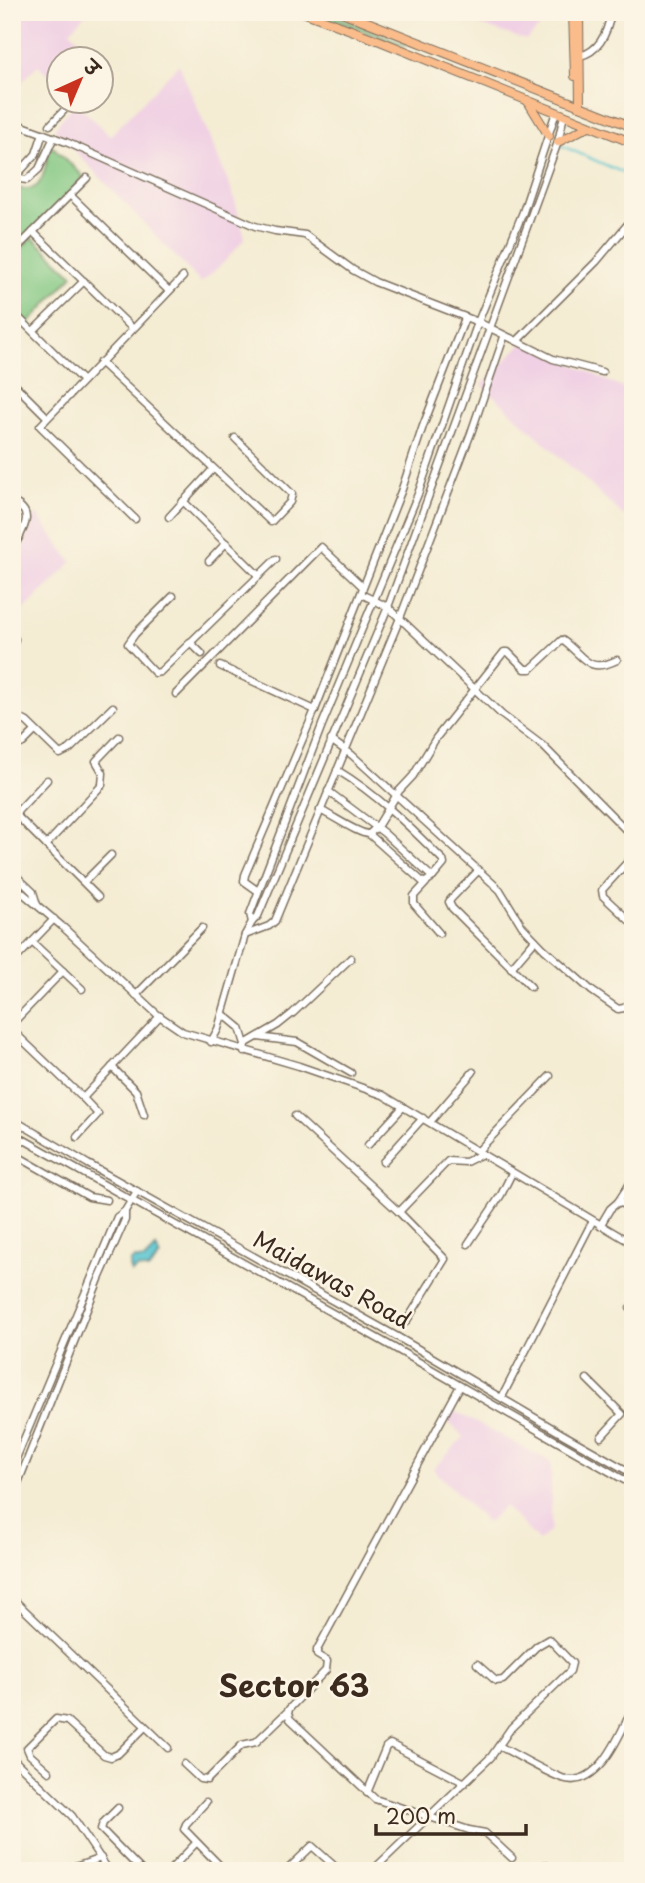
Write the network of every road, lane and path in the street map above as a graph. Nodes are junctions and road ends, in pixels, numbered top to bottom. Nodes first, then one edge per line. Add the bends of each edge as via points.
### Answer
1 (303, 12) edge
2 (342, 12) edge
3 (573, 12) edge
4 (579, 12) edge
5 (611, 12) edge
6 (416, 41) junction
7 (412, 54) junction
8 (580, 56) junction
9 (513, 79) junction
10 (507, 93) junction
11 (527, 100) junction
12 (578, 105) junction
13 (560, 113) junction
14 (59, 116) edge
15 (12, 122) edge
16 (50, 125) dead end
17 (589, 126) junction
18 (633, 127) edge
19 (43, 133) junction
20 (549, 136) junction
21 (54, 137) junction
22 (558, 142) junction
23 (633, 143) edge
24 (14, 177) edge
25 (87, 178) dead end
26 (70, 195) junction
27 (633, 218) edge
28 (33, 232) junction
29 (12, 253) edge
30 (183, 277) dead end
31 (84, 281) junction
32 (169, 291) junction
33 (13, 313) edge
34 (466, 318) junction
35 (478, 322) junction
36 (132, 328) junction
37 (489, 329) junction
38 (33, 331) junction
39 (505, 337) junction
40 (517, 341) junction
41 (100, 362) junction
42 (602, 372) dead end
43 (82, 380) junction
44 (12, 382) edge
45 (459, 412) junction
46 (47, 416) junction
47 (476, 419) junction
48 (235, 438) dead end
49 (213, 469) junction
50 (438, 469) junction
51 (454, 474) junction
52 (183, 501) junction
53 (12, 502) edge
54 (169, 517) dead end
55 (135, 519) dead end
56 (14, 541) edge
57 (226, 542) junction
58 (12, 551) edge
59 (276, 559) dead end
60 (209, 561) dead end
61 (259, 576) junction
62 (362, 590) junction
63 (173, 596) dead end
64 (375, 601) junction
65 (387, 607) junction
66 (400, 618) junction
67 (15, 639) dead end
68 (190, 642) junction
69 (12, 648) edge
70 (202, 654) dead end
71 (617, 660) dead end
72 (220, 666) dead end
73 (475, 690) junction
74 (350, 693) junction
75 (176, 694) dead end
76 (334, 696) junction
77 (318, 700) junction
78 (366, 701) junction
79 (113, 707) dead end
80 (313, 713) junction
81 (12, 714) edge
82 (320, 730) junction
83 (35, 731) junction
84 (119, 737) dead end
85 (331, 740) junction
86 (12, 748) edge
87 (345, 749) junction
88 (337, 770) junction
89 (47, 780) dead end
90 (328, 791) junction
91 (396, 796) junction
92 (389, 808) junction
93 (320, 810) junction
94 (14, 812) edge
95 (377, 827) junction
96 (369, 834) junction
97 (633, 837) edge
98 (46, 845) junction
99 (111, 855) dead end
100 (633, 856) edge
101 (478, 871) junction
102 (12, 872) edge
103 (433, 877) junction
104 (83, 882) junction
105 (426, 883) junction
106 (12, 884) edge
107 (258, 891) junction
108 (98, 897) dead end
109 (37, 905) junction
110 (54, 919) junction
111 (252, 922) junction
112 (633, 924) edge
113 (202, 928) dead end
114 (439, 933) dead end
115 (245, 935) junction
116 (535, 940) junction
117 (32, 942) junction
118 (351, 958) dead end
119 (12, 963) edge
120 (511, 968) junction
121 (63, 971) junction
122 (531, 987) dead end
123 (82, 989) dead end
124 (136, 995) junction
125 (633, 1000) edge
126 (223, 1014) junction
127 (160, 1016) junction
128 (12, 1024) edge
129 (12, 1030) edge
130 (258, 1037) junction
131 (211, 1042) junction
132 (245, 1044) junction
133 (244, 1052) junction
134 (112, 1067) junction
135 (473, 1072) dead end
136 (351, 1073) dead end
137 (550, 1076) dead end
138 (83, 1098) junction
139 (404, 1107) junction
140 (144, 1115) dead end
141 (295, 1116) dead end
142 (422, 1118) junction
143 (12, 1119) edge
144 (430, 1122) junction
145 (12, 1133) edge
146 (77, 1137) dead end
147 (368, 1144) dead end
148 (12, 1153) edge
149 (480, 1153) junction
150 (383, 1162) dead end
151 (512, 1173) junction
152 (633, 1179) edge
153 (136, 1191) junction
154 (107, 1200) dead end
155 (131, 1202) junction
156 (618, 1202) junction
157 (633, 1208) edge
158 (125, 1211) junction
159 (399, 1212) junction
160 (592, 1222) junction
161 (600, 1226) junction
162 (633, 1233) edge
163 (630, 1243) edge
164 (468, 1244) dead end
165 (406, 1322) dead end
166 (587, 1379) dead end
167 (460, 1386) junction
168 (502, 1397) junction
169 (564, 1436) junction
170 (601, 1437) dead end
171 (560, 1444) junction
172 (12, 1468) edge
173 (633, 1474) edge
174 (633, 1485) edge
175 (12, 1497) edge
176 (12, 1598) edge
177 (477, 1664) dead end
178 (633, 1707) edge
179 (288, 1711) junction
180 (145, 1727) junction
181 (499, 1746) junction
182 (168, 1748) dead end
183 (12, 1758) edge
184 (184, 1764) dead end
185 (49, 1772) dead end
186 (465, 1783) junction
187 (367, 1793) junction
188 (206, 1802) dead end
189 (118, 1808) dead end
190 (431, 1816) junction
191 (196, 1843) junction
192 (101, 1858) junction
193 (512, 1858) dead end
194 (545, 1865) dead end
195 (64, 1871) edge
196 (109, 1871) edge
197 (142, 1871) edge
198 (169, 1871) edge
199 (225, 1871) edge
200 (286, 1871) edge
201 (340, 1871) edge
202 (372, 1871) edge
203 (539, 1871) edge

1 - 7 main road
2 - 6 main road
3 - 12 main road
4 - 8 main road
5 - 8 street via 597,46
6 - 7 main road
6 - 9 main road
7 - 10 main road
8 - 12 main road
9 - 10 main road
9 - 12 main road
10 - 11 main road
11 - 13 main road
11 - 20 main road
12 - 18 main road
13 - 17 main road
13 - 20 street
13 - 22 street
14 - 16 street
15 - 19 street
17 - 22 main road
17 - 23 main road
19 - 21 street
19 - 24 street via 36,155
20 - 35 street
21 - 24 street via 35,175 27,180
21 - 34 street via 255,226 305,235 366,278
22 - 37 street
25 - 26 street
26 - 28 street
26 - 32 street
27 - 40 street
28 - 29 street
28 - 31 street
30 - 32 street
31 - 36 street
31 - 38 street
32 - 36 street
33 - 38 street
34 - 35 street
34 - 62 street
35 - 37 street
35 - 64 street
36 - 41 street
37 - 39 street
37 - 45 street
38 - 43 street
39 - 40 street
39 - 47 street
40 - 42 street via 552,359
41 - 43 street
41 - 49 street
43 - 46 street
44 - 46 street
45 - 47 street
45 - 50 street
46 - 55 street via 42,429
47 - 51 street
48 - 49 street via 292,494 290,502 269,521
49 - 52 street
50 - 51 street
50 - 65 street
51 - 66 street
52 - 54 street
52 - 57 street
53 - 56 street via 26,513 26,523
56 - 58 street
57 - 60 street
57 - 61 street
59 - 61 street
61 - 68 street
62 - 64 street
62 - 75 street via 321,547
62 - 77 street
63 - 68 street via 132,637 129,647 157,673
64 - 65 street
64 - 76 street
65 - 66 street
65 - 74 street
66 - 73 street
66 - 78 street
67 - 69 street
68 - 70 street
71 - 73 street via 598,666 578,656 562,640 531,669 504,652
72 - 80 street
73 - 91 street
73 - 97 street via 543,747
74 - 78 street
74 - 85 street
76 - 77 street
76 - 82 street
77 - 80 street
78 - 87 street
79 - 83 street via 63,754
80 - 82 street
80 - 107 street via 245,875 246,884
81 - 83 street
82 - 107 street
83 - 86 street
84 - 98 street via 96,761 103,773 102,785
85 - 87 street
85 - 111 street
87 - 88 street
87 - 91 street
88 - 90 street
88 - 92 street
89 - 94 street
90 - 93 street
90 - 95 street
91 - 92 street
91 - 101 street
92 - 95 street
92 - 103 street via 443,860
93 - 96 street
93 - 115 street via 275,921
94 - 98 street
95 - 96 street
95 - 103 street
96 - 105 street
98 - 104 street
99 - 104 street
100 - 112 street via 602,890
101 - 116 street via 500,890
101 - 120 street via 449,902
102 - 109 street via 33,892
103 - 105 street
104 - 108 street
105 - 114 street via 414,904
106 - 109 street
107 - 111 street
109 - 110 street
110 - 117 street
110 - 124 street
111 - 115 street
113 - 124 street
115 - 126 street
116 - 120 street
116 - 125 street via 618,1009
117 - 119 street
117 - 121 street
118 - 130 street via 293,1013
120 - 122 street
121 - 123 street
121 - 128 street
124 - 127 street
126 - 131 street
126 - 132 street via 240,1028
127 - 131 street via 183,1032
127 - 134 street
129 - 138 street
130 - 132 street
130 - 136 street via 297,1042
131 - 133 street
132 - 133 street
133 - 139 street via 299,1066 383,1095
134 - 138 street
134 - 140 street via 135,1091
135 - 144 street
137 - 149 street
138 - 146 street via 98,1114
139 - 142 street
139 - 147 street
141 - 159 street
142 - 144 street
142 - 150 street
143 - 153 street, Maidawas Road
144 - 149 street
145 - 155 street, Maidawas Road
148 - 154 street via 89,1197
149 - 151 street
149 - 159 street via 466,1162 448,1161
151 - 160 street
151 - 164 street
152 - 156 street
153 - 155 street
153 - 168 street, Maidawas Road
155 - 158 street
155 - 167 street, Maidawas Road
156 - 157 street
156 - 161 street
158 - 172 street via 117,1217
158 - 175 street
159 - 165 street via 445,1259
160 - 161 street
160 - 168 street
161 - 163 street
162 - 163 street
166 - 170 street via 622,1414
167 - 171 street, Maidawas Road
167 - 179 street via 317,1650 317,1656 327,1661 326,1670
168 - 169 street, Maidawas Road
169 - 171 street
169 - 173 street, Maidawas Road
171 - 174 street, Maidawas Road
176 - 180 street
177 - 181 street via 496,1681 503,1680 549,1639 572,1663 570,1671 511,1728
178 - 181 street via 603,1762 580,1778 563,1778
179 - 184 street via 256,1742 242,1745 207,1780
179 - 187 street via 290,1719
180 - 182 street
180 - 185 street via 111,1758 67,1721 56,1718 27,1748
181 - 186 street
183 - 192 street via 72,1816
186 - 187 street via 390,1744
186 - 190 street
187 - 190 street via 381,1802
188 - 191 street via 184,1826
189 - 197 street via 101,1829
190 - 193 street via 485,1833
190 - 202 street
191 - 198 street
191 - 199 street
192 - 195 street
192 - 196 street
194 - 203 street
200 - 201 street via 312,1846

